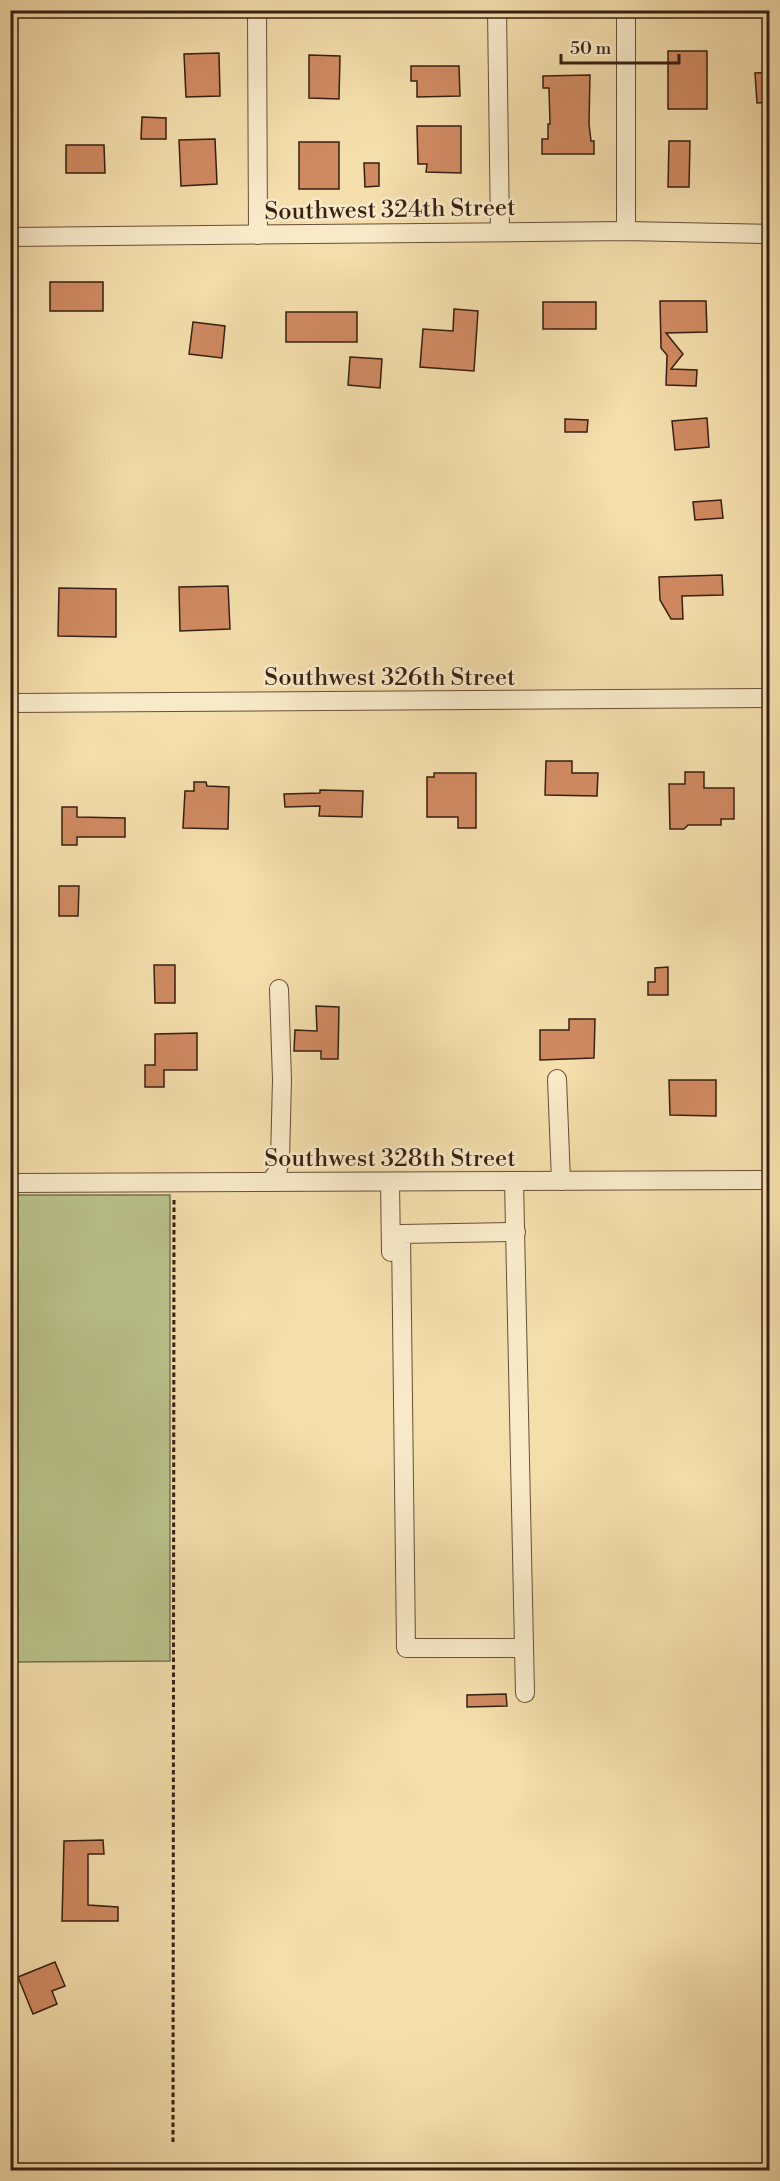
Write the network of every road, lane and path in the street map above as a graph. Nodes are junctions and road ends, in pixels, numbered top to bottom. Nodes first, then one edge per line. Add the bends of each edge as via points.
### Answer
1 (257, 10) edge
2 (497, 10) edge
3 (626, 10) edge
4 (626, 231) junction
5 (500, 232) junction
6 (770, 234) edge
7 (258, 235) junction
8 (10, 237) edge
9 (770, 698) edge
10 (10, 703) edge
11 (279, 989) dead end
12 (557, 1079) dead end
13 (770, 1180) edge
14 (514, 1181) junction
15 (561, 1181) junction
16 (270, 1182) junction
17 (390, 1182) junction
18 (174, 1183) junction
19 (10, 1184) edge
20 (516, 1233) junction
21 (396, 1496) dead end
22 (524, 1648) junction
23 (525, 1692) dead end
24 (173, 2142) dead end

1 - 7 street
2 - 5 street
3 - 4 street
4 - 5 street, Southwest 324th Street
4 - 6 street, Southwest 324th Street
5 - 7 street, Southwest 324th Street
7 - 8 street, Southwest 324th Street
9 - 10 street, Southwest 326th Street
11 - 16 street via 280,1160
12 - 15 street
13 - 15 street, Southwest 328th Street
14 - 15 street, Southwest 328th Street
14 - 17 street, Southwest 328th Street
14 - 20 street
16 - 17 street, Southwest 328th Street
16 - 18 street, Southwest 328th Street
17 - 21 street
18 - 19 street, Southwest 328th Street
18 - 24 path
20 - 22 street
20 - 22 street via 401,1234 406,1648
22 - 23 street

